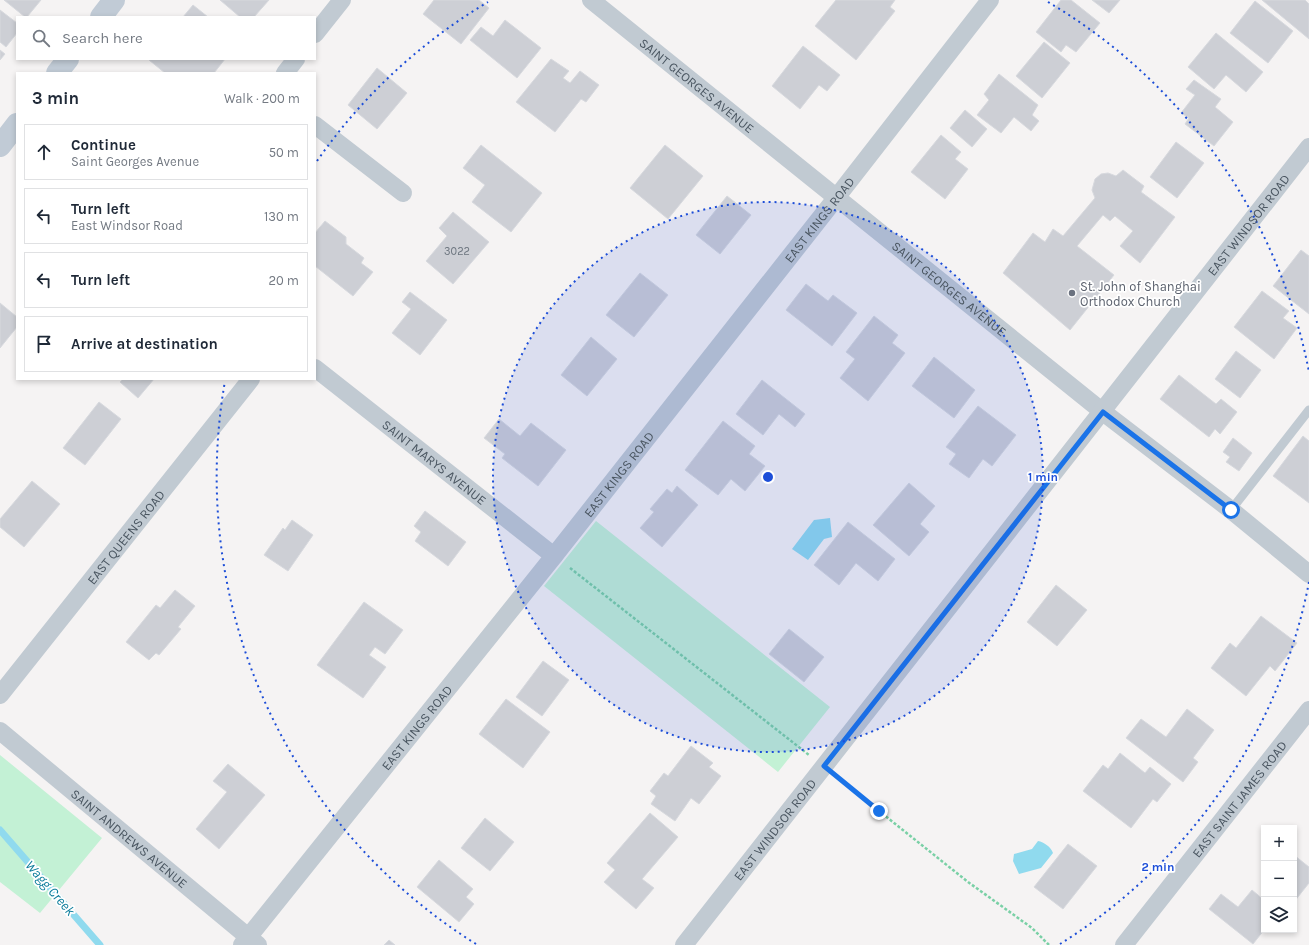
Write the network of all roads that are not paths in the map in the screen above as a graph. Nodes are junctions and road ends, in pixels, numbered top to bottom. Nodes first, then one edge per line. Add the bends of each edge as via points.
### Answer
1 (114, 0) edge
2 (342, 0) edge
3 (591, 0) edge
4 (990, 0) edge
5 (102, 16) edge
6 (316, 33) edge
7 (67, 60) edge
8 (295, 60) edge
9 (58, 72) edge
10 (286, 72) edge
11 (316, 126) edge
12 (1309, 147) edge
13 (403, 192) dead end
14 (836, 198) junction
15 (316, 369) edge
16 (250, 380) edge
17 (1309, 410) edge
18 (1103, 412) junction
19 (1231, 510) junction
20 (554, 556) junction
21 (1309, 574) edge
22 (0, 695) edge
23 (1309, 710) edge
24 (0, 730) edge
25 (250, 942) edge
26 (684, 945) edge
27 (1124, 945) edge

1 - 5 main road
2 - 6 street
3 - 14 street, SAINT GEORGES AVENUE
4 - 14 street, EAST KINGS ROAD
7 - 9 main road
8 - 10 street
11 - 13 street
12 - 18 street, EAST WINDSOR ROAD
14 - 18 street, SAINT GEORGES AVENUE
14 - 20 street, EAST KINGS ROAD
15 - 20 street, SAINT MARYS AVENUE
16 - 22 street, EAST QUEENS ROAD
17 - 19 lane
18 - 19 street, SAINT GEORGES AVENUE
18 - 26 street, EAST WINDSOR ROAD
19 - 21 street, SAINT GEORGES AVENUE
20 - 25 street, EAST KINGS ROAD
23 - 27 street, EAST SAINT JAMES ROAD
24 - 25 street, SAINT ANDREWS AVENUE

